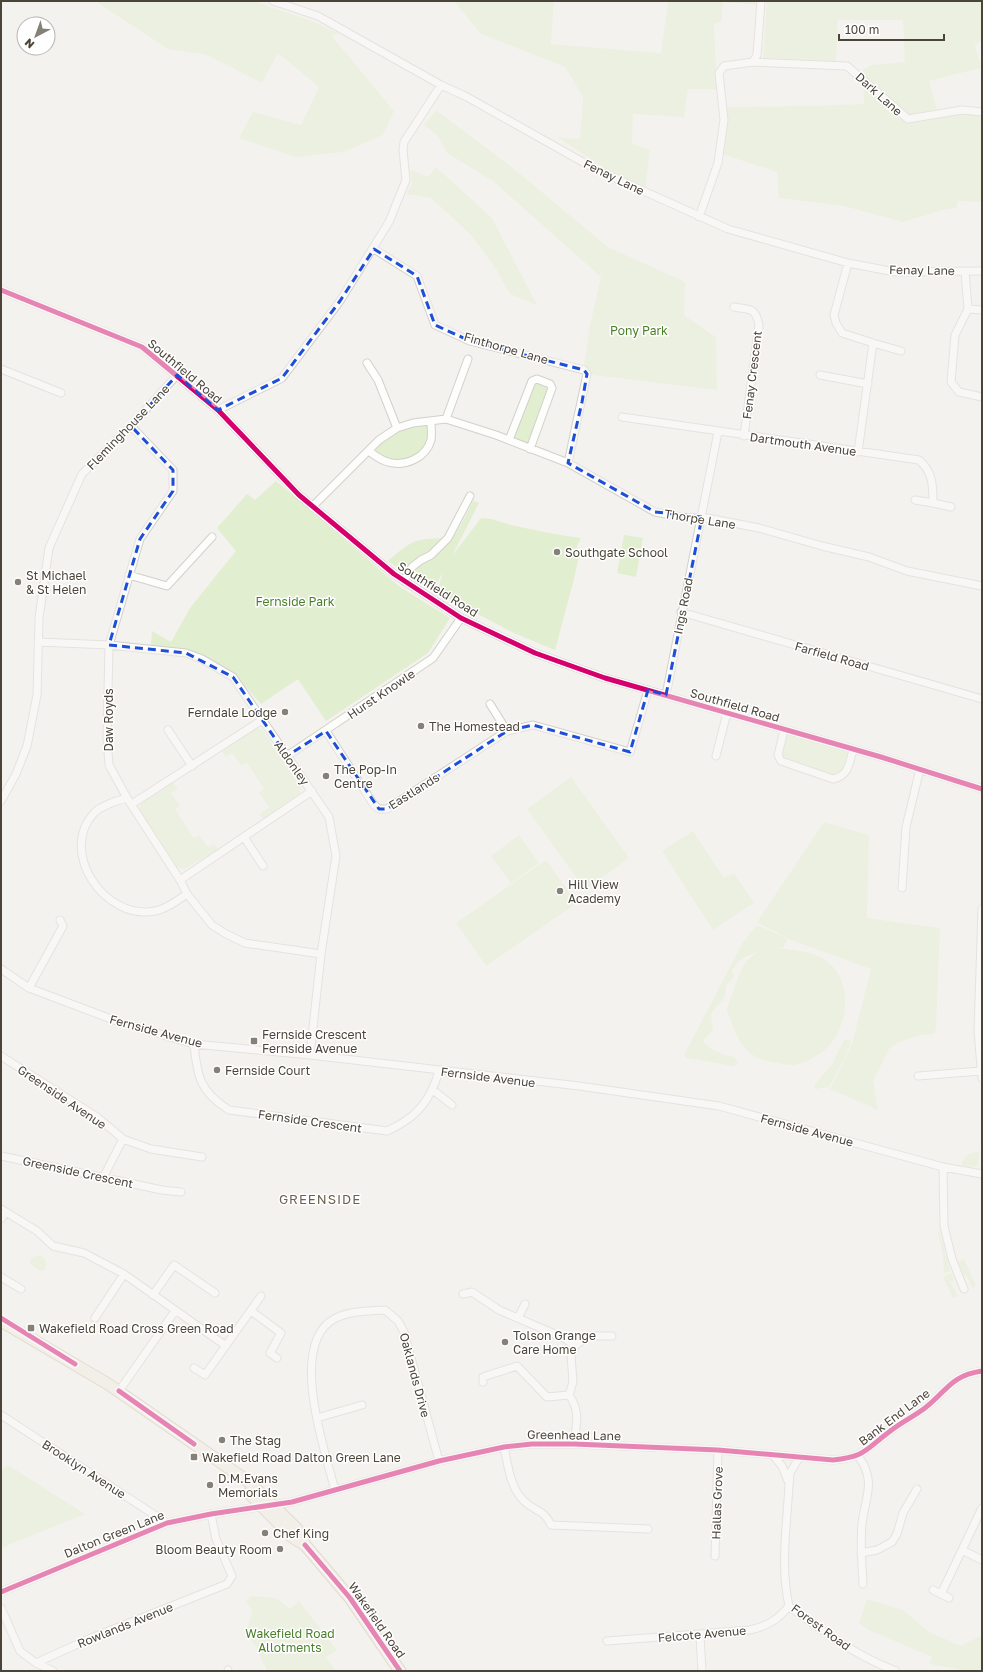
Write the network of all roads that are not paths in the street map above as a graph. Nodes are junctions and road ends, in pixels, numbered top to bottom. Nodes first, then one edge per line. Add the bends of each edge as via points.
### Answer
1 (273, 1) edge
2 (761, 1) edge
3 (753, 62) junction
4 (441, 85) junction
5 (982, 112) edge
6 (699, 217) junction
7 (374, 249) junction
8 (848, 263) junction
9 (965, 271) junction
10 (982, 271) edge
11 (1, 290) edge
12 (734, 307) dead end
13 (968, 309) junction
14 (982, 310) edge
15 (873, 343) junction
16 (901, 351) dead end
17 (468, 359) dead end
18 (367, 363) dead end
19 (1, 369) edge
20 (820, 375) dead end
21 (177, 376) junction
22 (868, 384) junction
23 (61, 393) dead end
24 (982, 397) edge
25 (218, 410) junction
26 (622, 417) dead end
27 (446, 419) junction
28 (431, 421) junction
29 (131, 426) junction
30 (397, 428) junction
31 (718, 432) junction
32 (744, 436) junction
33 (509, 440) junction
34 (530, 449) junction
35 (368, 451) junction
36 (858, 452) junction
37 (568, 463) junction
38 (470, 496) dead end
39 (915, 500) dead end
40 (933, 503) junction
41 (313, 506) junction
42 (950, 506) dead end
43 (702, 517) junction
44 (212, 536) dead end
45 (129, 575) junction
46 (404, 581) junction
47 (982, 586) edge
48 (681, 612) junction
49 (461, 618) junction
50 (38, 642) junction
51 (109, 645) junction
52 (648, 690) junction
53 (666, 696) junction
54 (982, 699) edge
55 (490, 704) dead end
56 (727, 713) junction
57 (262, 720) junction
58 (168, 730) dead end
59 (784, 730) junction
60 (326, 731) junction
61 (507, 731) junction
62 (853, 750) junction
63 (287, 756) junction
64 (716, 756) dead end
65 (192, 766) junction
66 (920, 769) junction
67 (982, 789) edge
68 (312, 791) junction
69 (127, 798) junction
70 (1, 801) edge
71 (132, 804) junction
72 (244, 837) junction
73 (263, 866) dead end
74 (180, 880) junction
75 (902, 888) dead end
76 (187, 894) junction
77 (982, 909) edge
78 (60, 920) dead end
79 (982, 920) edge
80 (321, 954) junction
81 (1, 969) edge
82 (29, 988) junction
83 (980, 1031) edge
84 (194, 1044) junction
85 (310, 1055) junction
86 (1, 1056) edge
87 (439, 1071) junction
88 (981, 1074) edge
89 (918, 1076) dead end
90 (433, 1090) junction
91 (452, 1105) dead end
92 (123, 1139) junction
93 (1, 1156) edge
94 (202, 1158) dead end
95 (943, 1167) junction
96 (982, 1174) edge
97 (104, 1176) junction
98 (180, 1192) dead end
99 (3, 1210) edge
100 (1, 1219) edge
101 (124, 1274) junction
102 (1, 1277) edge
103 (21, 1289) dead end
104 (964, 1289) dead end
105 (215, 1293) dead end
106 (463, 1294) dead end
107 (153, 1295) junction
108 (261, 1296) dead end
109 (525, 1304) dead end
110 (175, 1311) junction
111 (250, 1311) junction
112 (95, 1318) dead end
113 (518, 1318) junction
114 (2, 1320) edge
115 (612, 1336) dead end
116 (226, 1346) junction
117 (575, 1346) junction
118 (277, 1358) dead end
119 (194, 1368) dead end
120 (982, 1371) edge
121 (483, 1382) dead end
122 (118, 1391) junction
123 (569, 1395) junction
124 (362, 1405) dead end
125 (1, 1415) edge
126 (317, 1418) junction
127 (574, 1444) junction
128 (504, 1447) junction
129 (718, 1450) junction
130 (772, 1454) junction
131 (858, 1456) junction
132 (799, 1458) junction
133 (810, 1458) joint
134 (439, 1461) junction
135 (789, 1485) junction
136 (917, 1489) dead end
137 (335, 1490) junction
138 (267, 1505) junction
139 (982, 1508) edge
140 (211, 1514) junction
141 (168, 1523) junction
142 (648, 1529) dead end
143 (962, 1550) junction
144 (861, 1553) junction
145 (716, 1556) dead end
146 (982, 1560) edge
147 (863, 1584) dead end
148 (933, 1590) dead end
149 (1, 1592) edge
150 (941, 1594) junction
151 (949, 1598) dead end
152 (788, 1606) junction
153 (1, 1608) edge
154 (700, 1635) junction
155 (607, 1641) dead end
156 (36, 1663) junction
157 (53, 1671) edge
158 (400, 1671) edge
159 (702, 1671) edge
160 (896, 1671) edge

1 - 4 street, Fenay Lane via 318,16
2 - 3 street via 758,56
3 - 5 street, Dark Lane via 847,66 908,119 962,110
3 - 6 street via 724,66 719,73 724,120 718,163
4 - 6 street, Fenay Lane via 597,170
4 - 7 street via 404,142 406,180 389,222
6 - 8 street, Fenay Lane via 728,229
7 - 25 street via 340,301 282,378
7 - 37 street, Finthorpe Lane via 417,276 435,325 470,341 584,370 587,374
8 - 9 street, Fenay Lane via 895,272
8 - 15 street via 834,315 836,324 842,333
9 - 10 street, Fenay Lane
9 - 13 street
11 - 21 street, Southfield Road via 136,344
12 - 32 street, Fenay Crescent via 752,310 759,325
13 - 14 street
13 - 24 street via 955,335 951,382 959,392
15 - 16 street
15 - 22 street
17 - 27 street
18 - 30 street via 378,380
19 - 23 street
20 - 22 street
21 - 25 street, Southfield Road
21 - 29 street, Fleminghouse Lane
22 - 36 street
25 - 41 street, Southfield Road via 299,495
26 - 31 street, Dartmouth Avenue
27 - 28 street, Thorpe Lane
27 - 33 street, Thorpe Lane
28 - 30 street, Thorpe Lane
28 - 35 street via 431,439 414,460 406,463 388,462
29 - 45 street, Daw Royds via 173,470 173,491 140,539
29 - 50 street, Fleminghouse Lane via 82,474 49,548
30 - 35 street, Thorpe Lane
31 - 32 street, Dartmouth Avenue
31 - 43 street, Ings Road
32 - 36 street, Dartmouth Avenue
33 - 34 street, Thorpe Lane
33 - 34 street via 532,381 537,379 550,384 552,388
34 - 37 street, Thorpe Lane
35 - 41 street, Thorpe Lane
36 - 40 street, Dartmouth Avenue via 919,460 932,478
37 - 43 street, Thorpe Lane via 655,512 687,518
38 - 46 street via 448,538 431,555 412,567
39 - 40 street
40 - 42 street
41 - 46 street, Southfield Road
43 - 47 street, Thorpe Lane via 759,528 869,557 907,571
43 - 48 street, Ings Road
44 - 45 street via 168,586
45 - 51 street, Daw Royds
46 - 49 street, Southfield Road
48 - 53 street, Ings Road
48 - 54 street, Farfield Road
49 - 52 street, Southfield Road via 535,653
49 - 60 street, Hurst Knowle via 433,658
50 - 51 street, Aldonley
50 - 70 street, Fleminghouse Lane via 37,695 27,746 16,774
51 - 57 street, Aldonley via 186,653 202,659 234,677
51 - 69 street, Daw Royds via 109,765
52 - 53 street, Southfield Road
52 - 61 street, Eastlands via 630,752 533,725
53 - 56 street, Southfield Road
55 - 61 street
56 - 59 street, Southfield Road
56 - 64 street
57 - 63 street, Aldonley
57 - 65 street
58 - 65 street
59 - 62 street, Southfield Road
59 - 62 street, Southfield Road via 778,754 781,761 833,778 841,777 847,771
60 - 61 street, Eastlands via 374,805 379,809 387,809
60 - 63 street, Hurst Knowle
62 - 66 street, Southfield Road
63 - 68 street, Aldonley
65 - 71 street
66 - 67 street, Southfield Road
66 - 75 street via 906,827
68 - 72 street
68 - 80 street, Aldonley via 329,816 336,856
69 - 71 street, Daw Royds
69 - 76 street via 110,803 94,813 84,831 80,851 89,875 101,894 116,905 135,911 154,912
71 - 74 street, Daw Royds
72 - 73 street
72 - 74 street
74 - 76 street, Daw Royds
76 - 80 street, Daw Royds via 212,925 244,943
77 - 79 street
78 - 82 street via 63,926
79 - 83 street
80 - 85 street, Aldonley
81 - 82 street, Fernside Avenue
82 - 84 street, Fernside Avenue via 119,1022
83 - 88 street
84 - 85 street, Fernside Avenue
84 - 90 street, Fernside Crescent via 197,1073 213,1100 229,1110 387,1131 418,1112
85 - 87 street, Fernside Avenue
86 - 92 street, Greenside Avenue via 97,1118
87 - 90 street, Fernside Crescent
87 - 95 street, Fernside Avenue via 579,1086 719,1106
88 - 89 street
90 - 91 street, Fernside Avenue
92 - 94 street, Greenside Avenue via 151,1149
92 - 97 street
93 - 97 street, Greenside Crescent
95 - 96 street, Fernside Avenue
95 - 104 street via 944,1226 952,1260
97 - 98 street, Greenside Crescent
99 - 100 street
99 - 101 street via 37,1231 53,1246 84,1253
101 - 107 street
101 - 112 street
102 - 103 street
105 - 107 street via 174,1265
106 - 113 street via 472,1292 499,1310
107 - 110 street
108 - 111 street
109 - 113 street
110 - 116 street
110 - 122 street
111 - 116 street
111 - 118 street via 281,1333 270,1353
113 - 117 street via 564,1338
114 - 122 highway, Wakefield Road
115 - 117 street via 588,1336
116 - 119 street via 205,1375
117 - 123 street via 570,1355 573,1382
120 - 131 street, Bank End Lane via 966,1373 954,1380 924,1409
121 - 123 street via 483,1377 517,1366 547,1396
122 - 138 highway, Wakefield Road via 248,1482
123 - 127 street via 576,1404 577,1411
124 - 126 street
125 - 141 street, Brooklyn Avenue
126 - 134 street, Oaklands Drive via 311,1389 311,1367 314,1347 321,1330 333,1320 350,1313 385,1310 398,1321 404,1332
126 - 137 street, Oaklands Drive
127 - 128 street, Greenhead Lane
127 - 129 street, Greenhead Lane
128 - 134 street, Greenhead Lane
128 - 142 street via 518,1495 548,1517 551,1525
129 - 130 street, Greenhead Lane
129 - 145 street, Hallas Grove
130 - 132 street, Greenhead Lane
130 - 135 street, Forest Road via 782,1466
131 - 133 street, Bank End Lane via 833,1460
131 - 144 street via 868,1474 869,1488 862,1524
132 - 133 street, Greenhead Lane
132 - 135 street, Forest Road via 790,1473
134 - 137 street, Greenhead Lane
135 - 152 street, Forest Road via 785,1574
136 - 144 street via 903,1513 892,1542 877,1550
137 - 138 street, Greenhead Lane
138 - 140 street, Dalton Green Lane
138 - 158 highway, Wakefield Road via 297,1529 305,1545 350,1598
139 - 143 street
140 - 141 street, Dalton Green Lane
140 - 156 street, Rowlands Avenue via 216,1539 232,1576 227,1584 91,1638
141 - 149 street, Dalton Green Lane
143 - 146 street
143 - 150 street
144 - 147 street
148 - 150 street
150 - 151 street
152 - 154 street, Felcote Avenue via 778,1618 760,1628
152 - 160 street, Forest Road via 858,1654
153 - 156 street via 20,1651
154 - 155 street, Felcote Avenue
154 - 159 street
156 - 157 street

